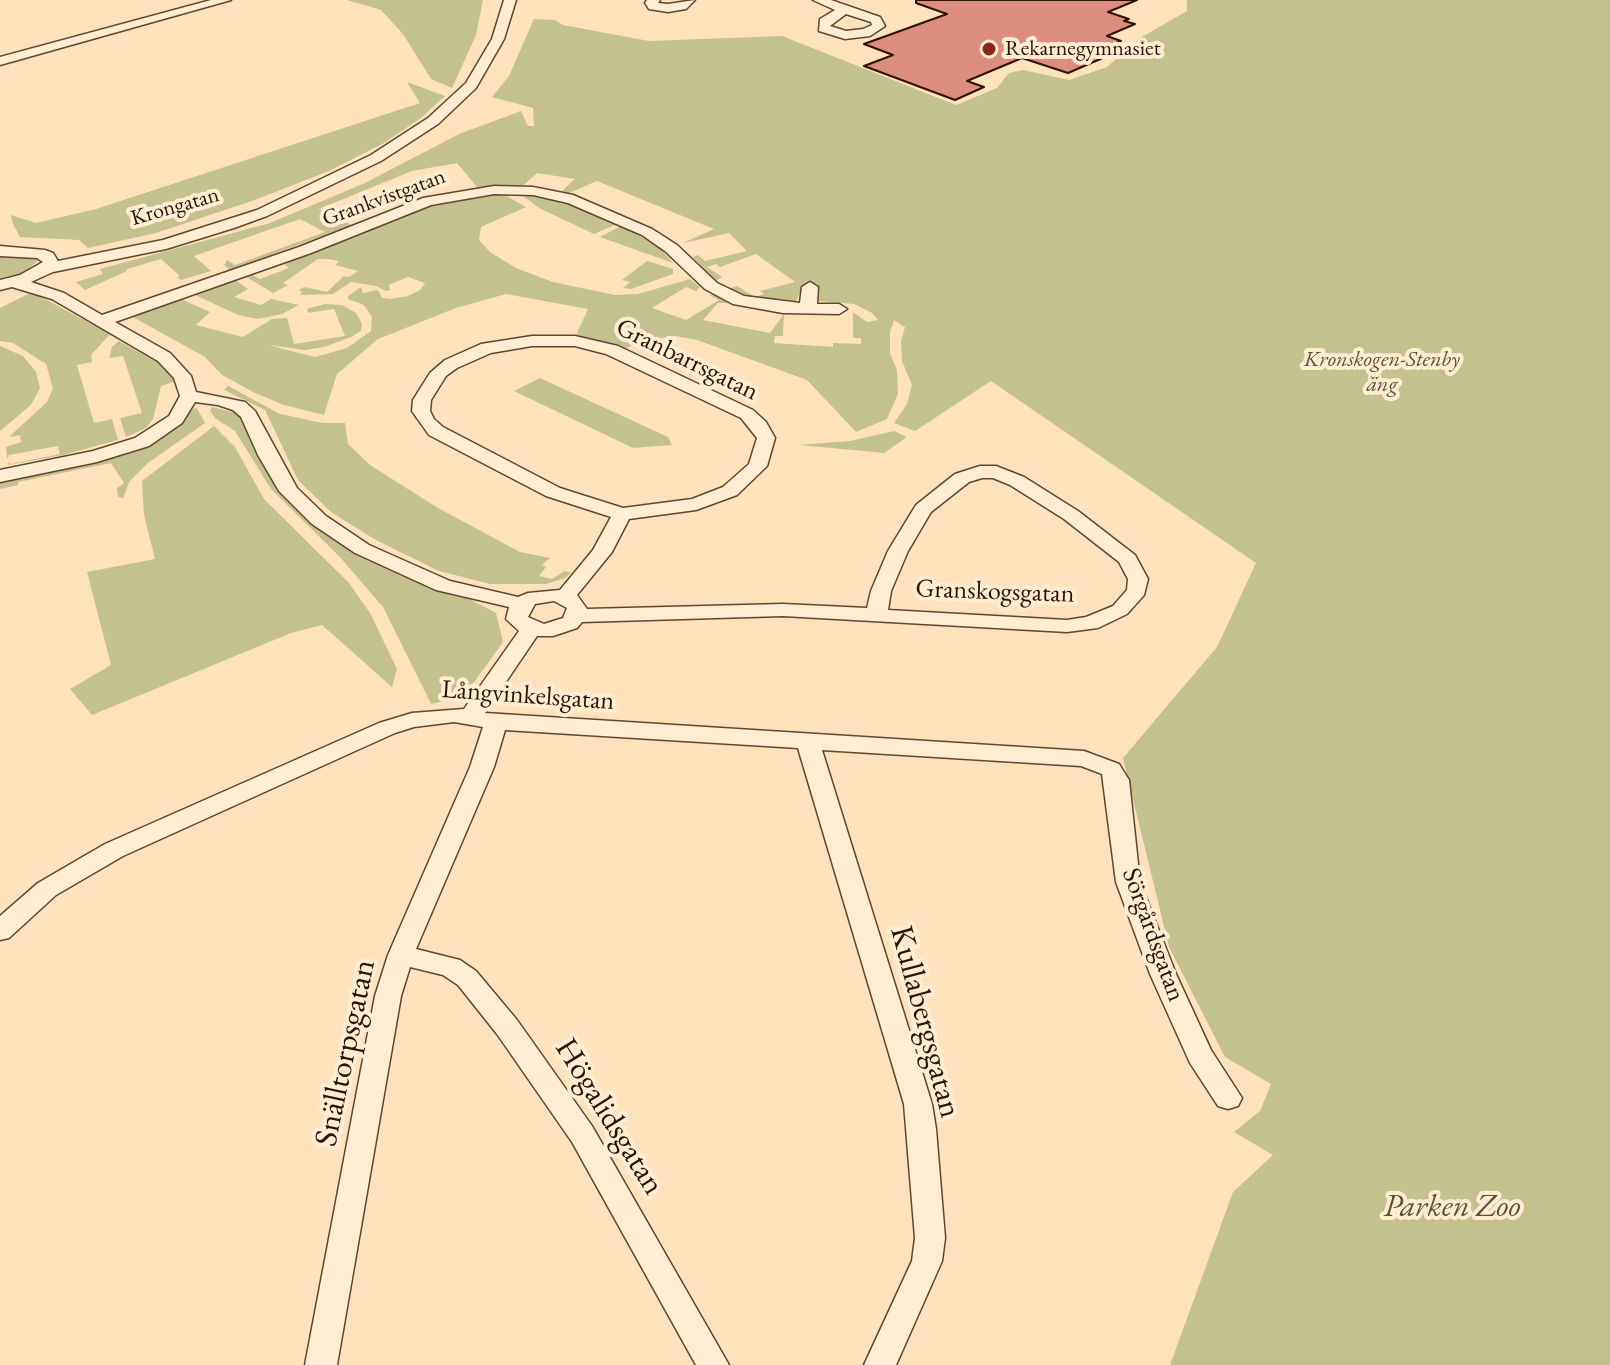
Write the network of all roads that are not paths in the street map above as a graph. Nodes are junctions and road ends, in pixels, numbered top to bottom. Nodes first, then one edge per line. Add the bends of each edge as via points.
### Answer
1 (225, 0) edge
2 (517, 0) edge
3 (654, 0) edge
4 (689, 0) edge
5 (819, 0) edge
6 (509, 6) edge
7 (845, 9) dead end
8 (0, 61) edge
9 (319, 185) junction
10 (0, 251) edge
11 (39, 253) junction
12 (44, 270) junction
13 (7, 284) edge
14 (810, 287) dead end
15 (58, 296) junction
16 (808, 308) junction
17 (839, 309) dead end
18 (100, 321) junction
19 (189, 396) junction
20 (0, 476) edge
21 (622, 514) junction
22 (521, 604) junction
23 (571, 606) junction
24 (876, 615) junction
25 (531, 629) junction
26 (482, 720) junction
27 (808, 743) junction
28 (1105, 765) joint
29 (0, 931) edge
30 (401, 955) junction
31 (1228, 1098) dead end
32 (321, 1365) edge
33 (713, 1365) edge
34 (880, 1365) edge

1 - 8 street
2 - 6 street, Krongatan
3 - 4 street via 653,6 668,8
5 - 7 street
6 - 9 street, Krongatan via 485,64 452,104 409,138
9 - 11 street, Krongatan via 122,245
9 - 12 street, Krongatan via 262,213 197,235
10 - 11 street, Krongatan
11 - 12 street via 51,262
12 - 13 street, Krongatan
12 - 15 street
13 - 15 street
14 - 16 street
15 - 18 street
16 - 17 street, Grankvistgatan
16 - 18 street, Grankvistgatan via 760,305 723,293 659,238 578,202 533,191 494,190 428,201
18 - 19 street via 175,366
19 - 20 street via 176,419 142,442
19 - 22 street via 239,406 249,415 289,491 319,520 362,549 443,586
21 - 21 street, Granbarrsgatan via 553,492 436,431 421,411 430,382 451,364 487,348 575,341 612,350 728,403 760,426 766,438 758,466 730,491 674,509
21 - 23 street
22 - 23 street via 546,594
22 - 25 street via 517,619
23 - 24 street, Granskogsgatan via 605,617 783,610
23 - 25 street via 559,629
24 - 24 street, Granskogsgatan via 1080,625 1120,610 1137,591 1138,579 1128,559 1071,515 1017,481 980,472 962,478 923,509 898,551
25 - 26 street, Snälltorpsgatan
26 - 27 street, Långvinkelsgatan
26 - 29 street, Långvinkelsgatan via 439,716 387,728 144,834 47,889
26 - 30 street, Snälltorpsgatan via 482,767
27 - 28 street, Långvinkelsgatan via 1084,759
27 - 34 street, Kullabergsgatan via 922,1129 927,1261
28 - 31 street, Sörgårdsgatan via 1117,780 1128,882 1200,1055
30 - 32 street, Snälltorpsgatan via 388,996
30 - 33 street, Högalidsgatan via 451,967 467,978 507,1027 582,1134

